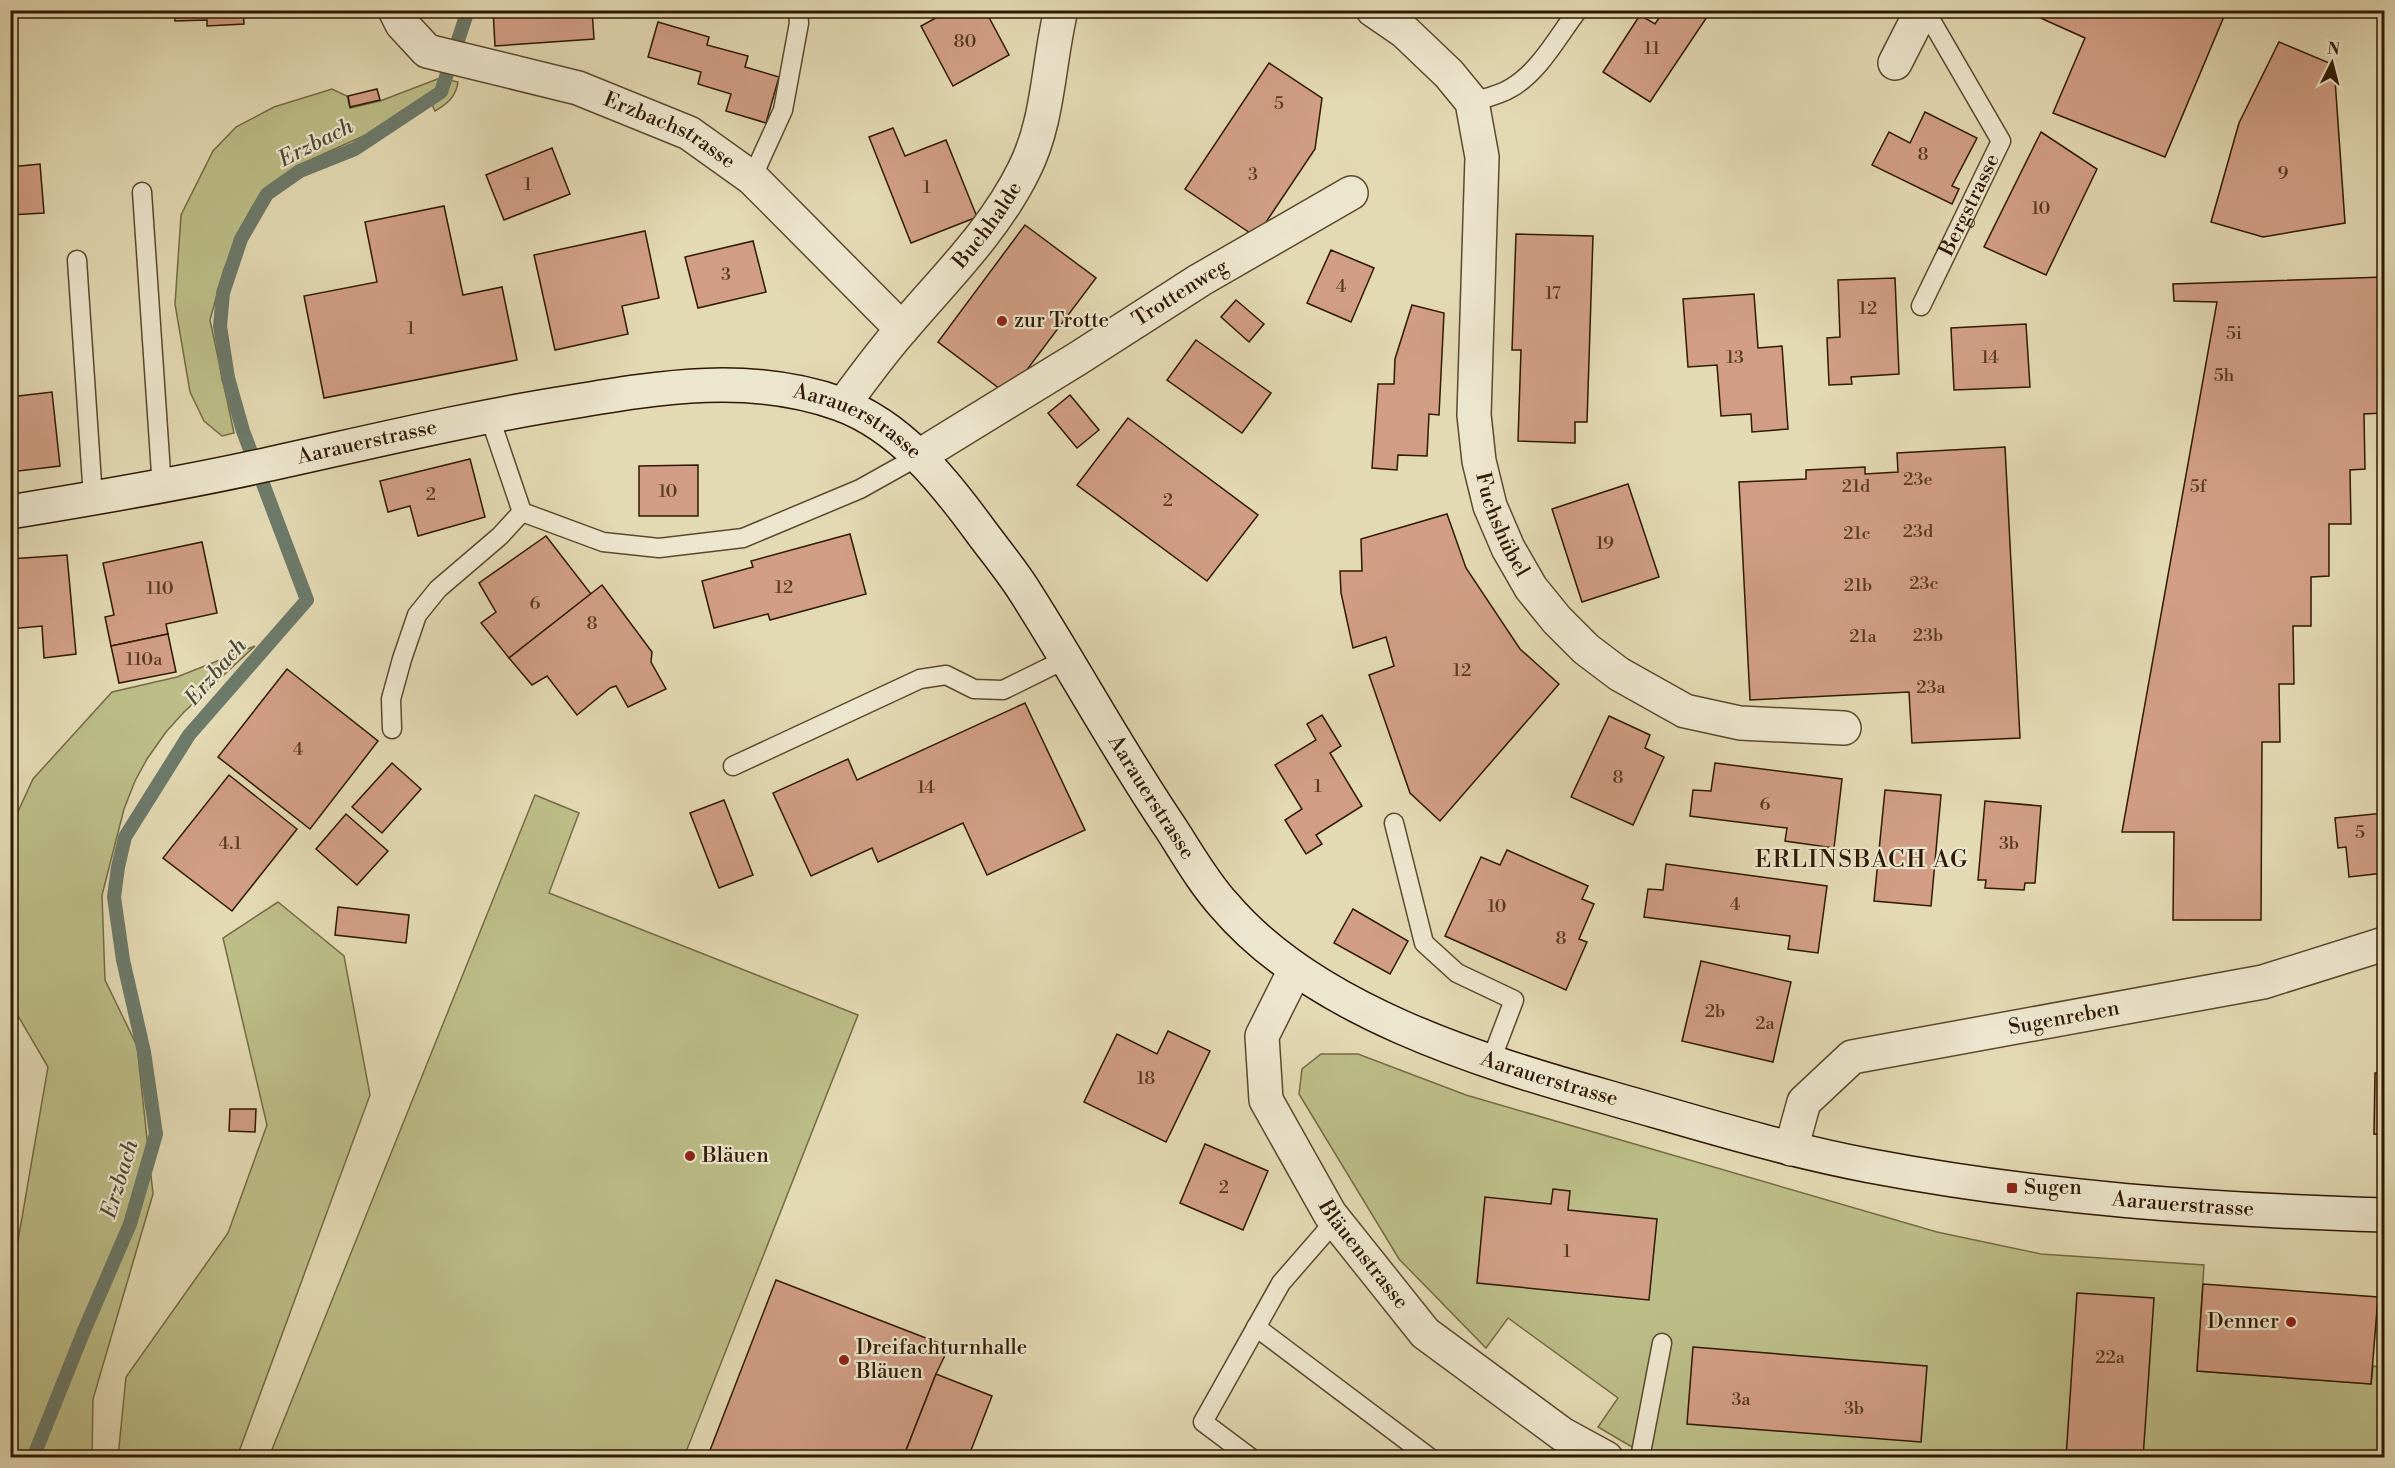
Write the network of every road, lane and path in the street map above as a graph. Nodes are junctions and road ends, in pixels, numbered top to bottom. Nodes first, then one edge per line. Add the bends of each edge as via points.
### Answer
1 (395, 10) edge
2 (798, 10) edge
3 (1061, 10) edge
4 (1373, 10) edge
5 (1578, 10) edge
6 (1923, 10) edge
7 (1895, 63) dead end
8 (1472, 102) junction
9 (752, 178) junction
10 (142, 192) dead end
11 (1351, 193) dead end
12 (77, 260) dead end
13 (1921, 306) dead end
14 (902, 329) junction
15 (843, 405) junction
16 (489, 415) junction
17 (919, 456) junction
18 (175, 485) junction
19 (93, 498) junction
20 (10, 512) edge
21 (522, 512) junction
22 (1066, 659) junction
23 (1844, 728) dead end
24 (392, 729) dead end
25 (733, 766) dead end
26 (1394, 823) dead end
27 (2385, 944) edge
28 (1295, 970) junction
29 (1490, 1063) junction
30 (1791, 1149) junction
31 (2385, 1215) edge
32 (1335, 1221) junction
33 (1256, 1327) junction
34 (1662, 1343) dead end
35 (1251, 1458) edge
36 (1430, 1458) edge
37 (1606, 1458) edge
38 (1640, 1458) edge

1 - 9 street, Erzbachstrasse via 402,24 427,51 578,88 689,133
2 - 9 lane via 783,110
3 - 14 street, Buchhalde via 1038,136 1025,170 1000,212 963,260
4 - 8 street, Fuchshübel via 1405,32
5 - 8 lane via 1522,80
6 - 7 street, Bergstrasse
6 - 13 lane, Bergstrasse via 2001,141
8 - 23 street, Fuchshübel via 1482,157 1474,415 1479,461 1494,516 1531,588 1586,649 1619,674 1685,711 1740,723
9 - 14 street, Erzbachstrasse
10 - 18 lane
11 - 17 street, Trottenweg via 1200,280
12 - 19 lane
14 - 15 street, Buchhalde
15 - 16 street, Aarauerstrasse via 769,387 735,384 636,391
15 - 17 street, Aarauerstrasse via 876,422
16 - 18 street, Aarauerstrasse
16 - 21 lane
17 - 21 lane via 860,489 743,538 659,548 603,542
17 - 22 street, Aarauerstrasse via 1024,589
18 - 19 street, Aarauerstrasse
19 - 20 street, Aarauerstrasse
21 - 24 lane via 500,536 438,588 417,615 391,699
22 - 25 lane via 1003,690 974,689 946,675 920,679
22 - 28 street, Aarauerstrasse via 1140,783 1220,902 1256,939
26 - 29 lane via 1424,943 1457,973 1514,1000
27 - 30 street, Sugenreben via 2263,982 1852,1057 1804,1102
28 - 29 street, Aarauerstrasse via 1369,1012
28 - 32 street, Bläuenstrasse via 1262,1036 1266,1100
29 - 30 street, Aarauerstrasse
30 - 31 street, Aarauerstrasse via 1886,1169 2131,1203
32 - 33 lane via 1281,1283
32 - 37 street, Bläuenstrasse via 1425,1333 1562,1434
33 - 35 lane via 1203,1422
33 - 36 lane
34 - 38 lane

